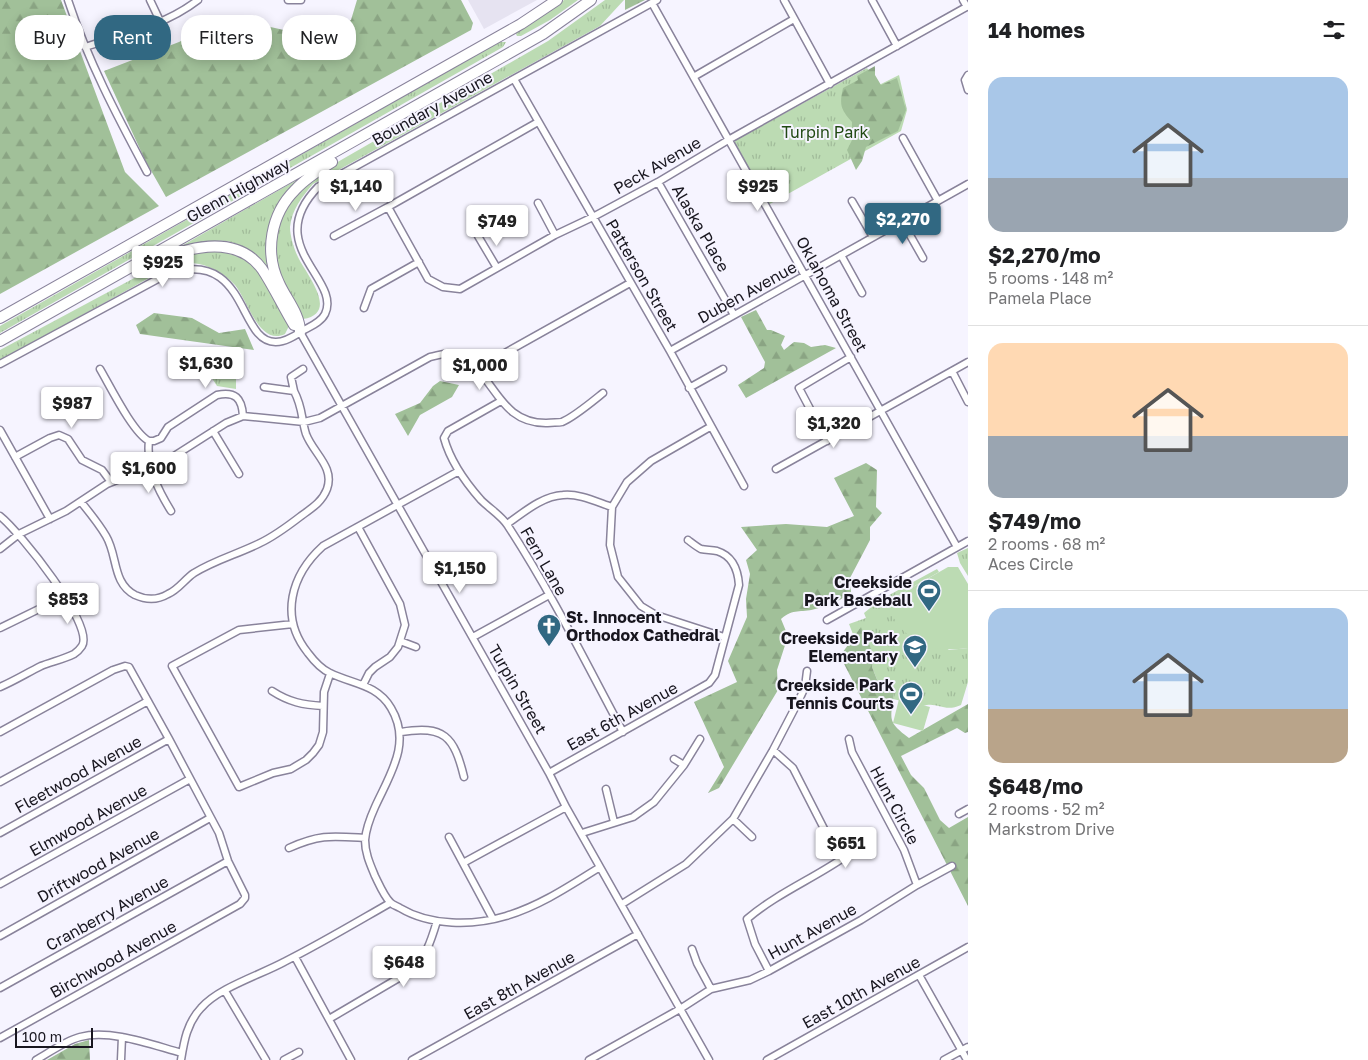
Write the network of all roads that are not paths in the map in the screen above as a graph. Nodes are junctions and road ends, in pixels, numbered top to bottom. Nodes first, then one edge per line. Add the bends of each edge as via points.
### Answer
1 (68, 0) edge
2 (150, 0) edge
3 (198, 0) edge
4 (288, 0) edge
5 (302, 0) edge
6 (557, 0) edge
7 (591, 0) edge
8 (784, 0) edge
9 (872, 0) edge
10 (963, 0) edge
11 (655, 1) edge
12 (967, 6) edge
13 (157, 15) edge
14 (171, 17) edge
15 (794, 18) junction
16 (94, 44) edge
17 (897, 46) junction
18 (85, 47) junction
19 (968, 75) edge
20 (694, 76) junction
21 (514, 79) junction
22 (830, 84) junction
23 (968, 90) edge
24 (404, 114) junction
25 (538, 122) junction
26 (903, 138) dead end
27 (730, 139) junction
28 (147, 172) dead end
29 (658, 182) junction
30 (968, 184) edge
31 (852, 201) dead end
32 (938, 201) junction
33 (538, 203) dead end
34 (388, 207) junction
35 (593, 217) junction
36 (902, 222) junction
37 (555, 235) junction
38 (334, 236) dead end
39 (478, 236) dead end
40 (873, 237) junction
41 (841, 255) junction
42 (923, 258) dead end
43 (419, 262) junction
44 (497, 268) junction
45 (805, 275) junction
46 (630, 284) junction
47 (862, 293) dead end
48 (78, 298) junction
49 (364, 308) dead end
50 (734, 315) junction
51 (0, 318) edge
52 (300, 332) junction
53 (0, 341) edge
54 (670, 351) junction
55 (851, 357) junction
56 (968, 362) edge
57 (0, 364) edge
58 (478, 368) junction
59 (100, 369) dead end
60 (303, 369) dead end
61 (723, 369) dead end
62 (952, 372) junction
63 (264, 387) dead end
64 (689, 388) junction
65 (294, 391) junction
66 (603, 393) dead end
67 (501, 401) junction
68 (968, 402) edge
69 (343, 406) junction
70 (881, 411) junction
71 (243, 416) junction
72 (304, 422) junction
73 (710, 427) junction
74 (0, 430) edge
75 (213, 431) junction
76 (149, 441) junction
77 (827, 441) junction
78 (15, 457) junction
79 (151, 466) junction
80 (776, 469) dead end
81 (459, 471) junction
82 (239, 474) dead end
83 (111, 482) junction
84 (744, 486) dead end
85 (81, 502) junction
86 (397, 504) junction
87 (612, 507) junction
88 (171, 511) dead end
89 (0, 516) edge
90 (50, 518) junction
91 (507, 524) junction
92 (358, 527) junction
93 (19, 534) junction
94 (688, 540) dead end
95 (968, 541) edge
96 (957, 547) junction
97 (0, 549) edge
98 (63, 594) junction
99 (549, 595) junction
100 (826, 620) dead end
101 (293, 624) junction
102 (0, 628) edge
103 (472, 637) junction
104 (724, 637) junction
105 (400, 641) junction
106 (416, 647) dead end
107 (807, 671) dead end
108 (330, 674) junction
109 (363, 684) junction
110 (0, 687) edge
111 (272, 691) dead end
112 (148, 701) junction
113 (323, 706) junction
114 (0, 732) edge
115 (401, 732) junction
116 (623, 732) junction
117 (169, 739) junction
118 (700, 739) dead end
119 (849, 739) dead end
120 (772, 750) junction
121 (674, 758) dead end
122 (684, 765) junction
123 (550, 772) junction
124 (464, 778) dead end
125 (190, 779) junction
126 (0, 782) edge
127 (606, 789) dead end
128 (566, 807) junction
129 (968, 808) edge
130 (959, 814) dead end
131 (210, 818) junction
132 (733, 819) junction
133 (614, 822) junction
134 (0, 833) edge
135 (582, 833) junction
136 (449, 837) dead end
137 (752, 837) dead end
138 (365, 838) junction
139 (289, 848) dead end
140 (228, 861) junction
141 (463, 863) junction
142 (952, 866) dead end
143 (600, 867) junction
144 (0, 884) edge
145 (916, 885) junction
146 (390, 902) junction
147 (622, 904) junction
148 (493, 919) junction
149 (437, 921) junction
150 (638, 934) junction
151 (0, 936) edge
152 (968, 947) edge
153 (692, 949) dead end
154 (295, 957) junction
155 (768, 971) junction
156 (919, 975) junction
157 (0, 988) edge
158 (711, 989) junction
159 (225, 991) junction
160 (680, 1009) junction
161 (329, 1019) junction
162 (122, 1037) junction
163 (0, 1038) edge
164 (965, 1049) edge
165 (299, 1052) dead end
166 (182, 1056) edge
167 (36, 1060) edge
168 (121, 1060) edge
169 (266, 1060) edge
170 (284, 1060) edge
171 (352, 1060) edge
172 (412, 1060) edge
173 (589, 1060) edge
174 (709, 1060) edge
175 (767, 1060) edge
176 (944, 1060) edge
177 (967, 1060) edge

1 - 18 street
2 - 13 street
3 - 14 street
4 - 5 street
6 - 51 highway, Glenn Highway via 450,64
7 - 24 highway, Glenn Highway via 543,34
8 - 15 street
9 - 17 street
10 - 12 street
11 - 20 street, Oklahoma Street
11 - 21 street, Boundary Aveune
12 - 17 street, Peck Avenue
15 - 20 street
15 - 22 street
16 - 18 street
17 - 22 street, Peck Avenue
18 - 28 street
19 - 23 street via 965,80
20 - 27 street, Oklahoma Street
21 - 25 street, Patterson Street
21 - 52 street, Boundary Aveune via 318,187 308,197 301,210 298,238 328,304 319,321
22 - 27 street, Peck Avenue
24 - 48 highway, Glenn Highway
24 - 52 highway via 302,183 278,215 272,238 272,262 278,282 298,318
25 - 34 street
25 - 35 street, Patterson Street
26 - 32 street
27 - 29 street, Peck Avenue
27 - 45 street, Oklahoma Street
29 - 35 street, Peck Avenue
29 - 50 street, Alaska Place
30 - 32 street, Duben Avenue
31 - 40 street
32 - 36 street, Duben Avenue
33 - 37 street
34 - 38 street
34 - 43 street, Peck Avenue
35 - 37 street, Peck Avenue
35 - 46 street, Patterson Street
36 - 40 street, Duben Avenue
36 - 42 street
37 - 44 street, Peck Avenue
39 - 44 street
40 - 41 street, Duben Avenue
41 - 45 street, Duben Avenue
41 - 47 street
43 - 44 street, Peck Avenue via 428,279 443,287 460,289
43 - 49 street via 371,289
45 - 50 street, Duben Avenue
45 - 55 street, Oklahoma Street
46 - 54 street, Patterson Street
46 - 58 street
48 - 52 highway via 165,258 211,246 225,246 246,254 258,265
48 - 53 highway, Glenn Highway
50 - 54 street, Duben Avenue
52 - 57 street, Boundary Aveune via 275,342 264,338 256,332 225,282 204,270 180,270
52 - 69 street, Turpin Street
54 - 64 street, Patterson Street
55 - 70 street, Oklahoma Street
55 - 77 street via 799,388
56 - 62 street
58 - 67 street
58 - 69 street via 451,353 430,357
59 - 76 street via 134,424
60 - 65 street via 291,377
61 - 64 street
62 - 68 street
62 - 70 street
63 - 65 street
64 - 73 street, Patterson Street
65 - 72 street via 300,401
66 - 67 street via 562,422 540,423 517,416
67 - 81 street, Fern Lane via 448,431 444,438 446,446
69 - 72 street
69 - 86 street, Turpin Street
70 - 77 street
70 - 96 street, Oklahoma Street
71 - 72 street
71 - 75 street
71 - 76 street via 240,400 233,394 217,394 168,427 161,438
72 - 85 street via 309,442 326,465 328,488 319,503 260,543 193,574 170,594 144,598 126,588 120,580 107,537
73 - 84 street, Patterson Street
73 - 87 street via 636,474
74 - 78 street
75 - 79 street via 183,452
75 - 82 street
76 - 79 street
77 - 80 street
78 - 83 street via 59,435 68,439 82,460 102,470
78 - 90 street
79 - 83 street
79 - 88 street via 162,497
81 - 86 street
81 - 91 street, Fern Lane via 481,500
83 - 85 street
85 - 90 street
86 - 92 street
86 - 103 street, Turpin Street
87 - 91 street via 562,495 539,502
87 - 104 street via 610,545 618,577 642,606 656,615
89 - 93 street
90 - 93 street
91 - 99 street, Fern Lane
92 - 101 street via 323,546 303,568 292,596
92 - 105 street via 400,604 405,625
93 - 97 street
93 - 98 street
94 - 104 street via 700,549 727,556 734,564 738,585
95 - 96 street
96 - 100 street
98 - 102 street
98 - 110 street via 81,626 83,644 74,654
99 - 103 street
99 - 116 street, Fern Lane
101 - 108 street via 304,648
101 - 113 street via 239,630 172,666 239,787 292,769 314,754 323,732
103 - 123 street, Turpin Street
104 - 116 street, East 6th Avenue via 709,683
105 - 106 street
105 - 109 street via 390,657 375,667
107 - 120 street via 805,687
108 - 109 street
108 - 113 street
109 - 115 street via 391,707
111 - 113 street via 294,703
112 - 114 street via 129,668 122,667
112 - 117 street
112 - 126 street
115 - 124 street via 431,729 443,734 457,753
115 - 138 street via 396,760 368,823
116 - 123 street, East 6th Avenue
117 - 125 street
117 - 134 street, Fleetwood Avenue
118 - 122 street
119 - 145 street, Hunt Circle via 852,752 904,850
120 - 132 street
120 - 155 street via 793,768 840,860 747,919
121 - 122 street
122 - 133 street via 654,802 633,817
123 - 128 street, Turpin Street
125 - 131 street
125 - 144 street, Elmwood Avenue
127 - 133 street
128 - 135 street, Turpin Street
128 - 141 street
129 - 130 street
131 - 140 street via 219,833
131 - 151 street, Driftwood Avenue
132 - 137 street
132 - 147 street via 688,866
133 - 135 street
135 - 143 street, Turpin Street
136 - 141 street
138 - 139 street via 318,837
138 - 146 street via 370,864
140 - 157 street, Cranberry Avenue
140 - 163 street, Birchwood Avenue via 245,895 240,904
141 - 148 street
142 - 145 street, Hunt Avenue
143 - 147 street, Turpin Street
143 - 148 street via 528,908
145 - 155 street, Hunt Avenue
146 - 149 street via 408,913
146 - 154 street
147 - 150 street, Turpin Street
148 - 149 street via 466,923
149 - 161 street via 426,954 419,964
150 - 160 street, Turpin Street
150 - 172 street, East 8th Avenue
152 - 156 street, East 10th Avenue
153 - 158 street
154 - 159 street
154 - 161 street
155 - 158 street, Hunt Avenue via 750,980
156 - 164 street
156 - 175 street, East 10th Avenue
158 - 160 street, Hunt Avenue
159 - 166 street via 209,1000 194,1016
159 - 169 street
160 - 173 street, Hunt Avenue
160 - 174 street, Turpin Street
161 - 171 street
162 - 166 street
162 - 167 street via 80,1037
162 - 168 street
164 - 176 street
164 - 177 street
165 - 170 street

